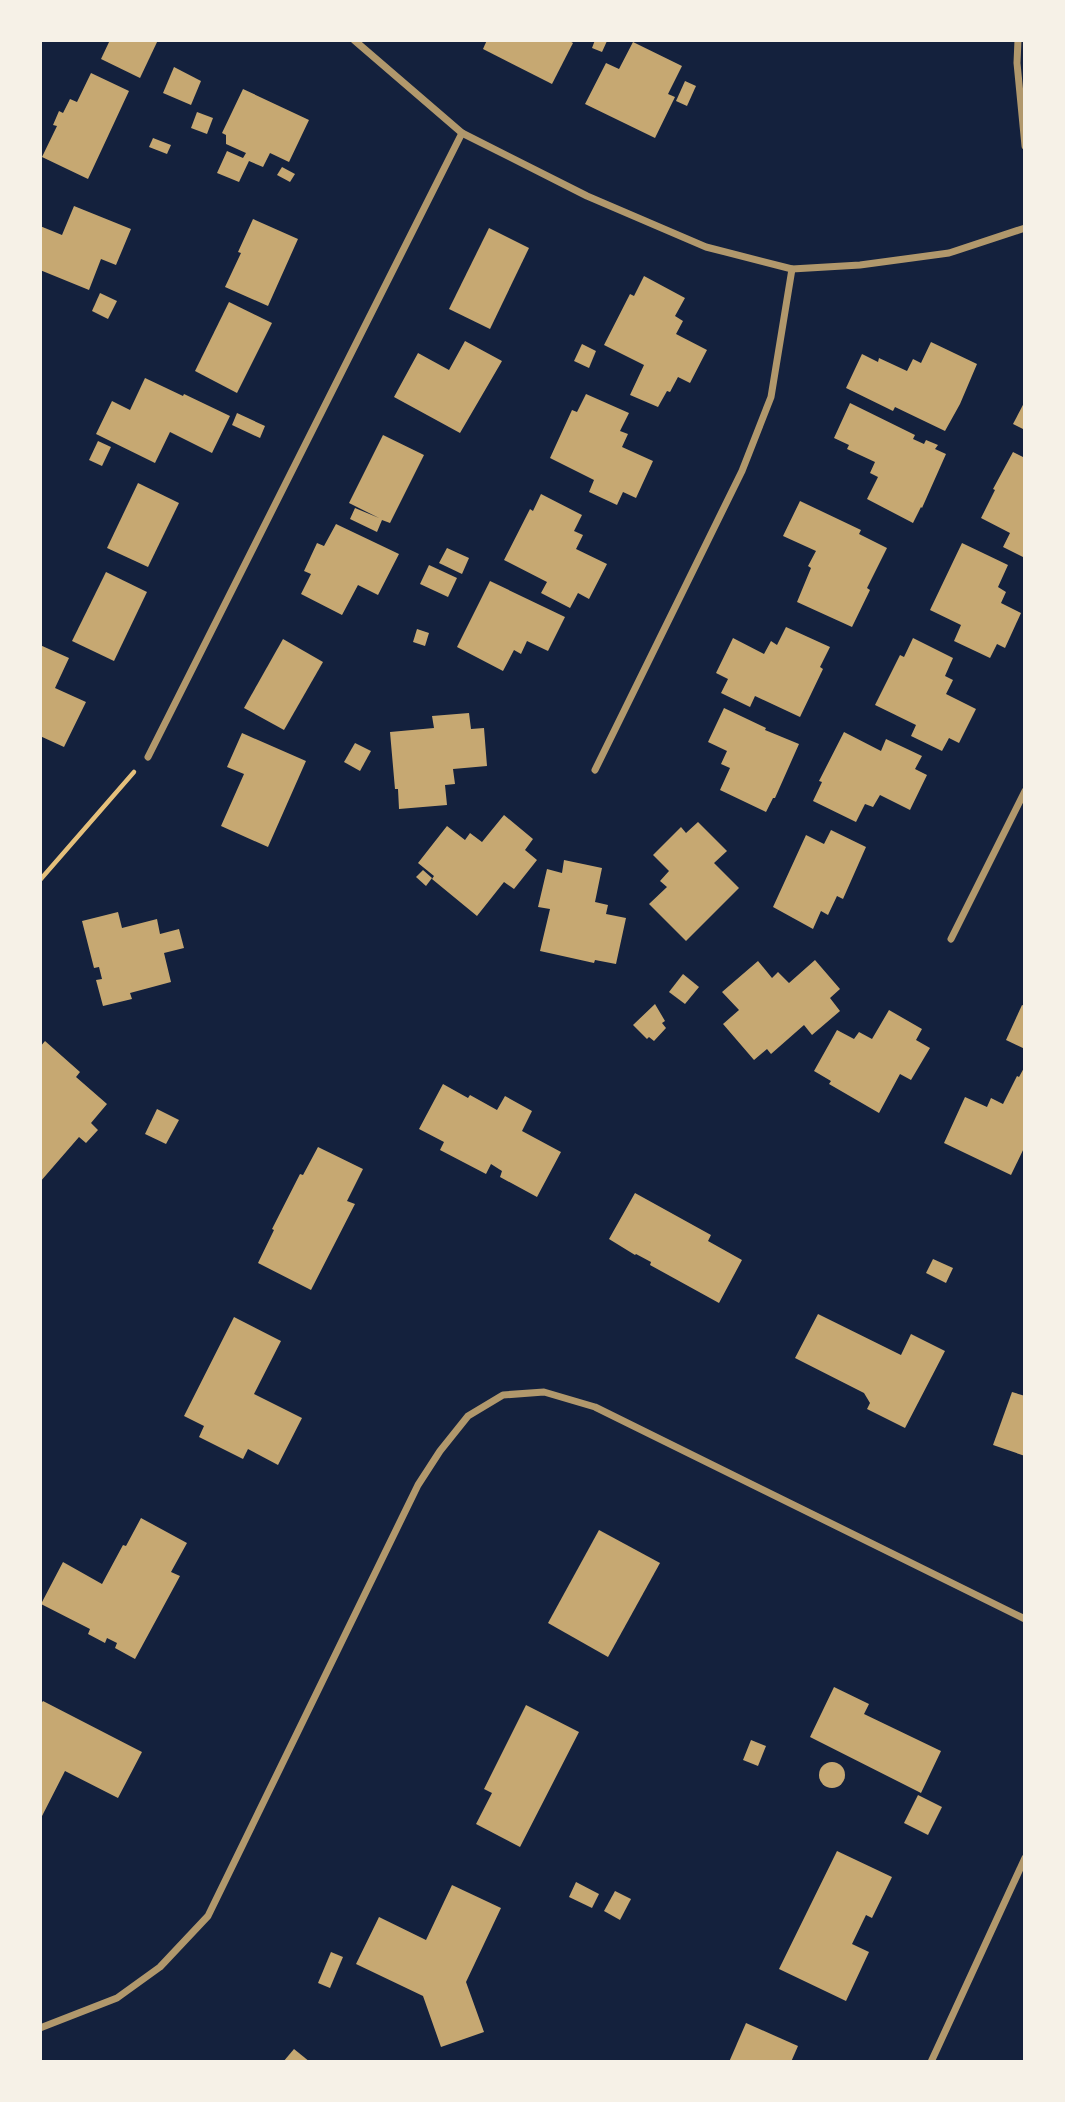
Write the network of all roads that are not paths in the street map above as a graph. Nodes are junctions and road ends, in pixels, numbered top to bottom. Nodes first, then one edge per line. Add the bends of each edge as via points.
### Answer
1 (354, 40) edge
2 (1018, 40) edge
3 (462, 133) junction
4 (1025, 146) edge
5 (1025, 228) edge
6 (792, 270) junction
7 (148, 757) road end
8 (595, 770) dead end
9 (1025, 791) edge
10 (951, 939) dead end
11 (1025, 1619) edge
12 (1025, 1858) edge
13 (40, 2028) edge
14 (931, 2062) edge

1 - 3 street
2 - 4 street
3 - 6 street via 587,196 706,247
3 - 7 street
5 - 6 street via 948,253
6 - 8 street via 771,397 747,459
9 - 10 street
11 - 13 street via 596,1408 544,1392 503,1395 468,1416 418,1485 208,1916 160,1967 117,1998
12 - 14 street

